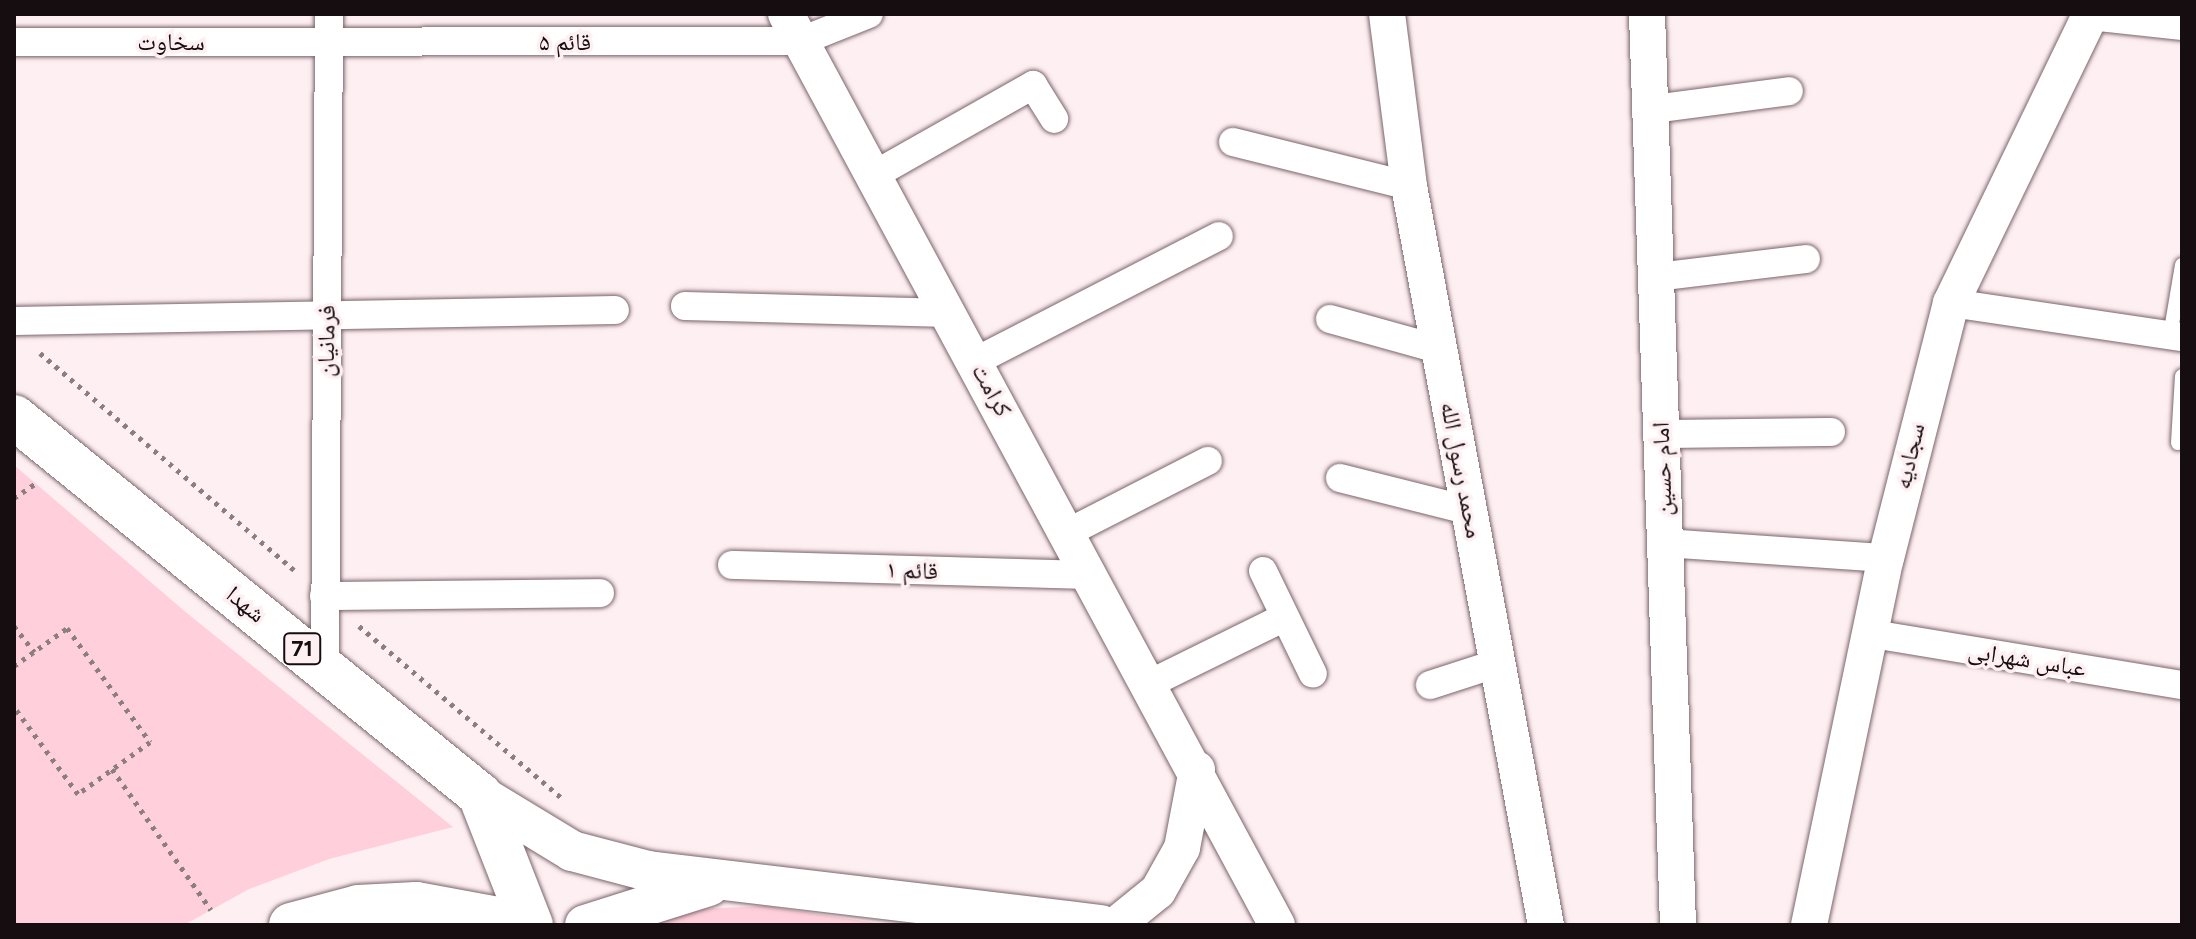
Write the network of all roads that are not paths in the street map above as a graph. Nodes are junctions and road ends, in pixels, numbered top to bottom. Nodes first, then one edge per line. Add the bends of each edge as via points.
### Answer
1 (329, 14) edge
2 (869, 14) edge
3 (1387, 14) edge
4 (1647, 14) edge
5 (2091, 15) edge
6 (2182, 26) edge
7 (793, 27) edge
8 (14, 42) edge
9 (329, 42) junction
10 (1789, 91) dead end
11 (1653, 109) junction
12 (1054, 119) dead end
13 (1233, 142) dead end
14 (874, 175) junction
15 (1409, 186) junction
16 (1219, 236) dead end
17 (1806, 259) dead end
18 (2182, 265) edge
19 (1657, 277) junction
20 (1951, 303) junction
21 (685, 306) dead end
22 (615, 310) dead end
23 (327, 311) junction
24 (949, 313) junction
25 (1330, 319) dead end
26 (14, 321) edge
27 (2176, 336) edge
28 (1438, 349) junction
29 (976, 361) junction
30 (2182, 376) edge
31 (14, 417) edge
32 (1831, 432) dead end
33 (1661, 434) junction
34 (2178, 443) dead end
35 (1208, 461) dead end
36 (1340, 478) dead end
37 (1471, 511) junction
38 (1069, 532) junction
39 (1664, 543) junction
40 (1886, 558) junction
41 (732, 565) dead end
42 (1263, 571) dead end
43 (1092, 575) junction
44 (600, 593) dead end
45 (324, 596) junction
46 (1285, 617) junction
47 (1873, 634) junction
48 (1498, 663) junction
49 (325, 668) junction
50 (1313, 674) dead end
51 (1151, 683) junction
52 (1430, 685) dead end
53 (2182, 685) edge
54 (1197, 767) junction
55 (480, 795) junction
56 (728, 881) junction
57 (908, 914) edge
58 (291, 925) edge
59 (530, 925) edge
60 (585, 925) edge
61 (1101, 925) edge
62 (1116, 925) edge
63 (1277, 925) edge
64 (1546, 925) edge
65 (1678, 925) edge
66 (1809, 925) edge

1 - 9 street, فرمانیان
2 - 7 street
3 - 15 street, محمد رسول الله
4 - 11 street, امام حسین
5 - 6 street
5 - 20 street, سجادیه
7 - 9 street, قائم ۵
7 - 14 street, کرامت
8 - 9 street, سخاوت
9 - 23 street, فرمانیان
10 - 11 street
11 - 19 street, امام حسین
12 - 14 street via 1033,85
13 - 15 street
14 - 24 street, کرامت
15 - 28 street, محمد رسول الله
16 - 29 street
17 - 19 street
18 - 27 lane
19 - 33 street, امام حسین
20 - 27 street
20 - 40 street, سجادیه
21 - 24 street
22 - 23 street
23 - 26 street
23 - 45 street, فرمانیان
24 - 29 street, کرامت
25 - 28 street
28 - 37 street, محمد رسول الله
29 - 38 street, کرامت
30 - 34 lane
31 - 49 highway, شهدا / 71
32 - 33 street
33 - 39 street, امام حسین
35 - 38 street
36 - 37 street
37 - 48 street, محمد رسول الله
38 - 43 street, کرامت
39 - 40 street
39 - 65 street, امام حسین
40 - 47 street, سجادیه
41 - 43 street, قائم ۱
42 - 46 street
43 - 51 street, کرامت
44 - 45 street
45 - 49 street, فرمانیان
46 - 50 street
46 - 51 street
47 - 53 street, عباس شهرابی
47 - 66 street, سجادیه
48 - 52 street
48 - 64 street, محمد رسول الله
49 - 55 highway, شهدا / 71
51 - 54 street, کرامت
54 - 62 street via 1182,848 1158,891
54 - 63 street, کرامت
55 - 56 main road via 572,851
55 - 59 highway, شهدا / 71
56 - 57 main road
56 - 60 main road
57 - 61 main road
58 - 59 highway, 71 via 358,907 416,904

